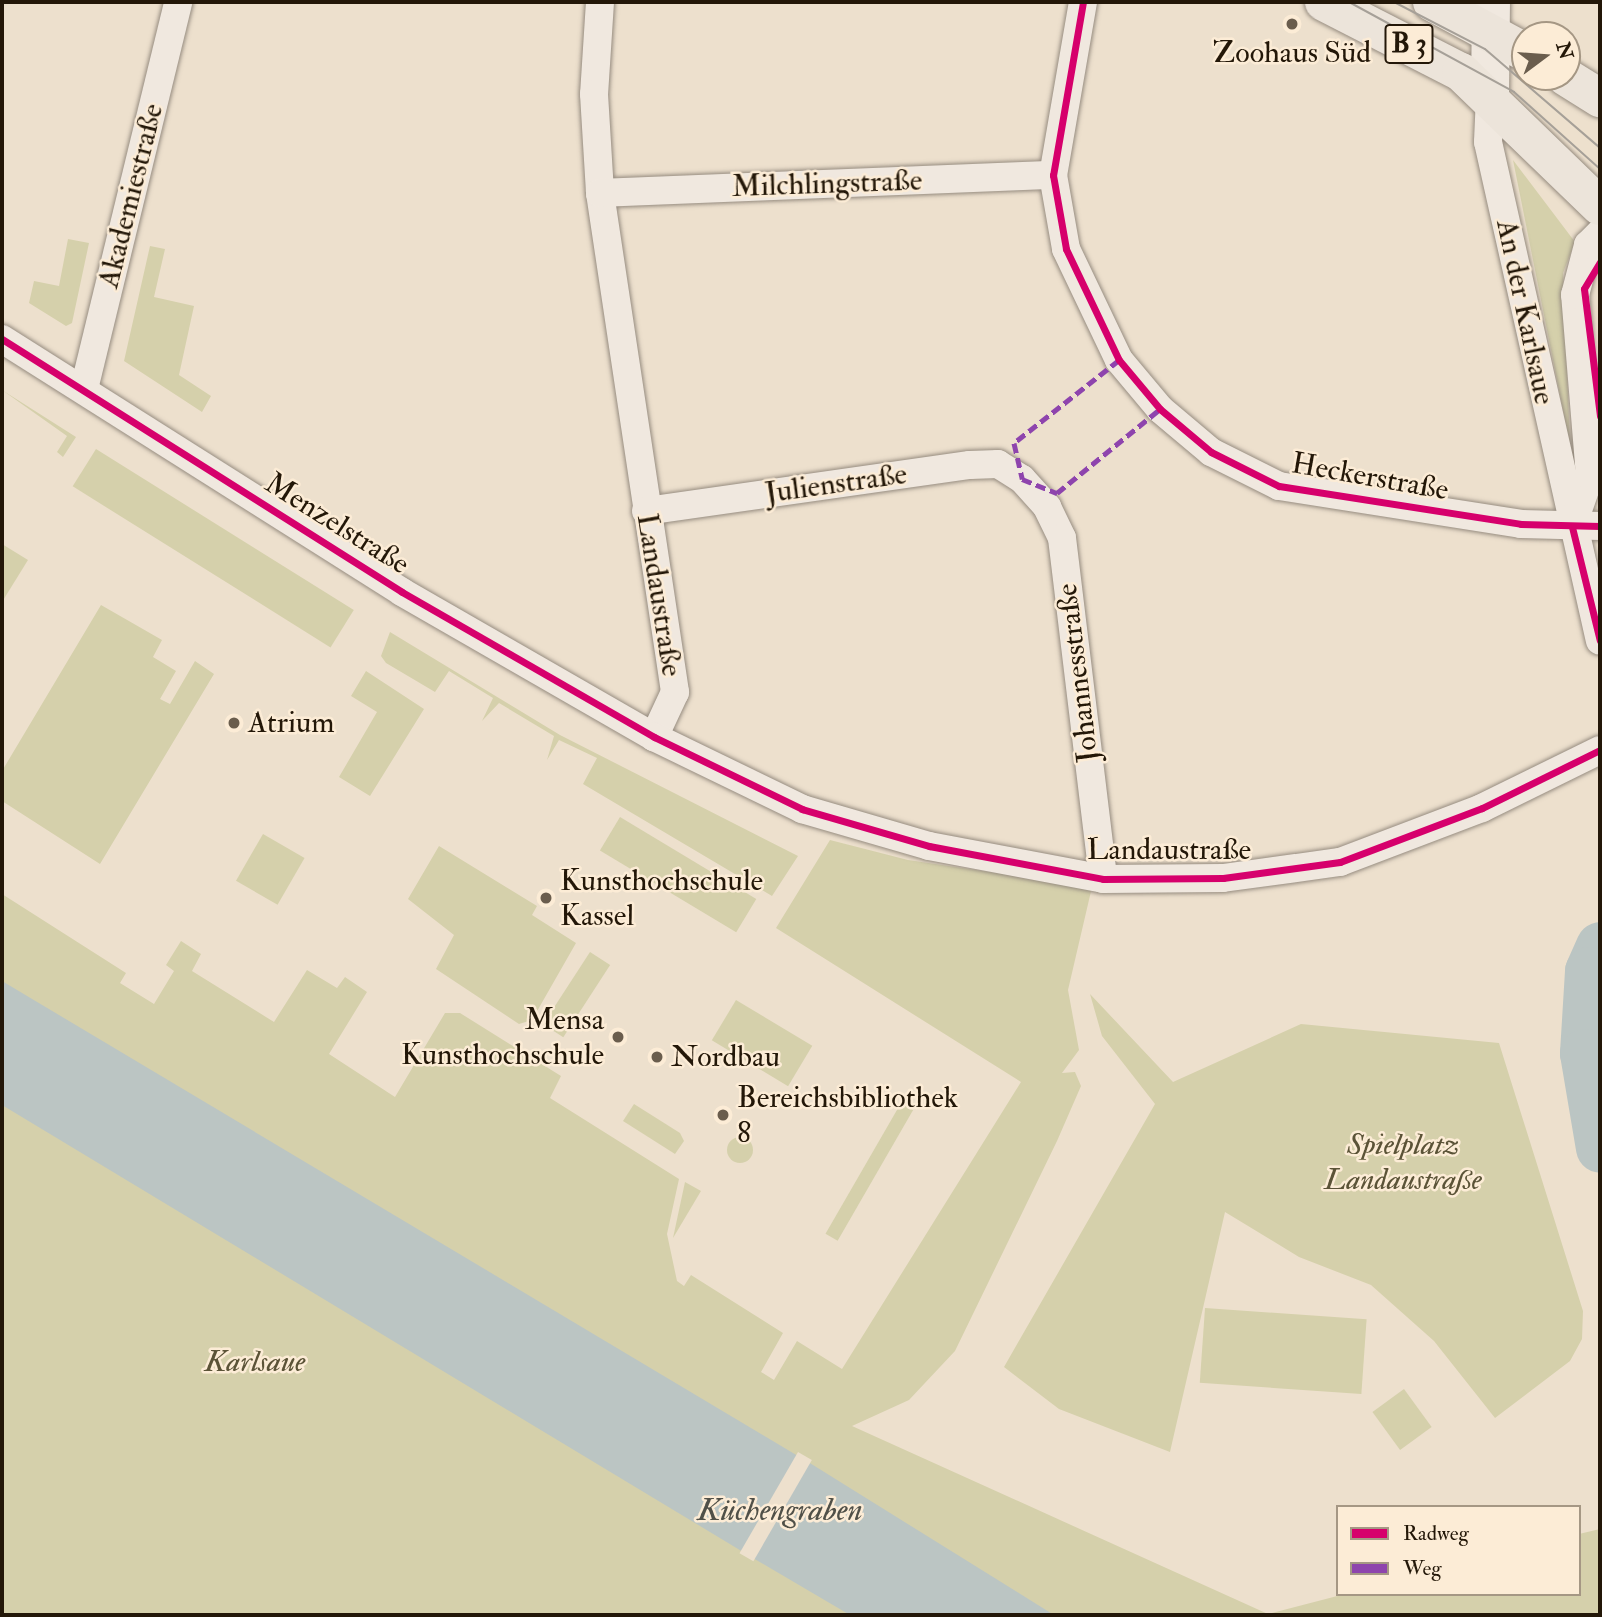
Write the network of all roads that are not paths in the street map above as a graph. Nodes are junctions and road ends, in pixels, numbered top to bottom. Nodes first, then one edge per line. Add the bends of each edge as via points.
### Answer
1 (178, 2) edge
2 (600, 2) edge
3 (1083, 2) edge
4 (1324, 2) edge
5 (1432, 2) edge
6 (1491, 16) edge
7 (1511, 37) edge
8 (1581, 86) edge
9 (1490, 96) junction
10 (1600, 98) edge
11 (1053, 175) junction
12 (600, 193) junction
13 (1600, 206) edge
14 (1600, 233) edge
15 (2, 339) edge
16 (84, 389) junction
17 (1022, 479) joint
18 (646, 511) junction
19 (1600, 526) edge
20 (1572, 527) junction
21 (1600, 641) edge
22 (654, 737) junction
23 (1600, 750) edge
24 (1103, 879) junction

1 - 16 street, Akademiestraße
2 - 12 street, Landaustraße via 594,94
3 - 11 street, Heckerstraße
4 - 9 main road, B 3 via 1461,72
5 - 6 main road, B 3
6 - 7 main road, B 3
6 - 9 main road
8 - 10 main road
9 - 13 main road, B 3
9 - 20 street, An der Karlsaue via 1488,142
11 - 12 street, Milchlingstraße
11 - 20 street, Heckerstraße via 1066,249 1119,360 1160,409 1211,452 1279,486 1358,503
12 - 18 street, Landaustraße
14 - 20 street, An der Karlsaue via 1588,245 1576,295 1590,477
15 - 16 street, Menzelstraße
16 - 22 street, Menzelstraße via 402,592
17 - 18 street, Julienstraße via 998,464 970,465
17 - 24 street, Johannesstraße via 1048,507 1062,538
18 - 22 street, Landaustraße via 675,692
19 - 20 street, Heckerstraße
20 - 21 street, An der Karlsaue
22 - 24 street, Landaustraße via 802,809 929,846
23 - 24 street, Landaustraße via 1482,808 1340,862 1223,878

